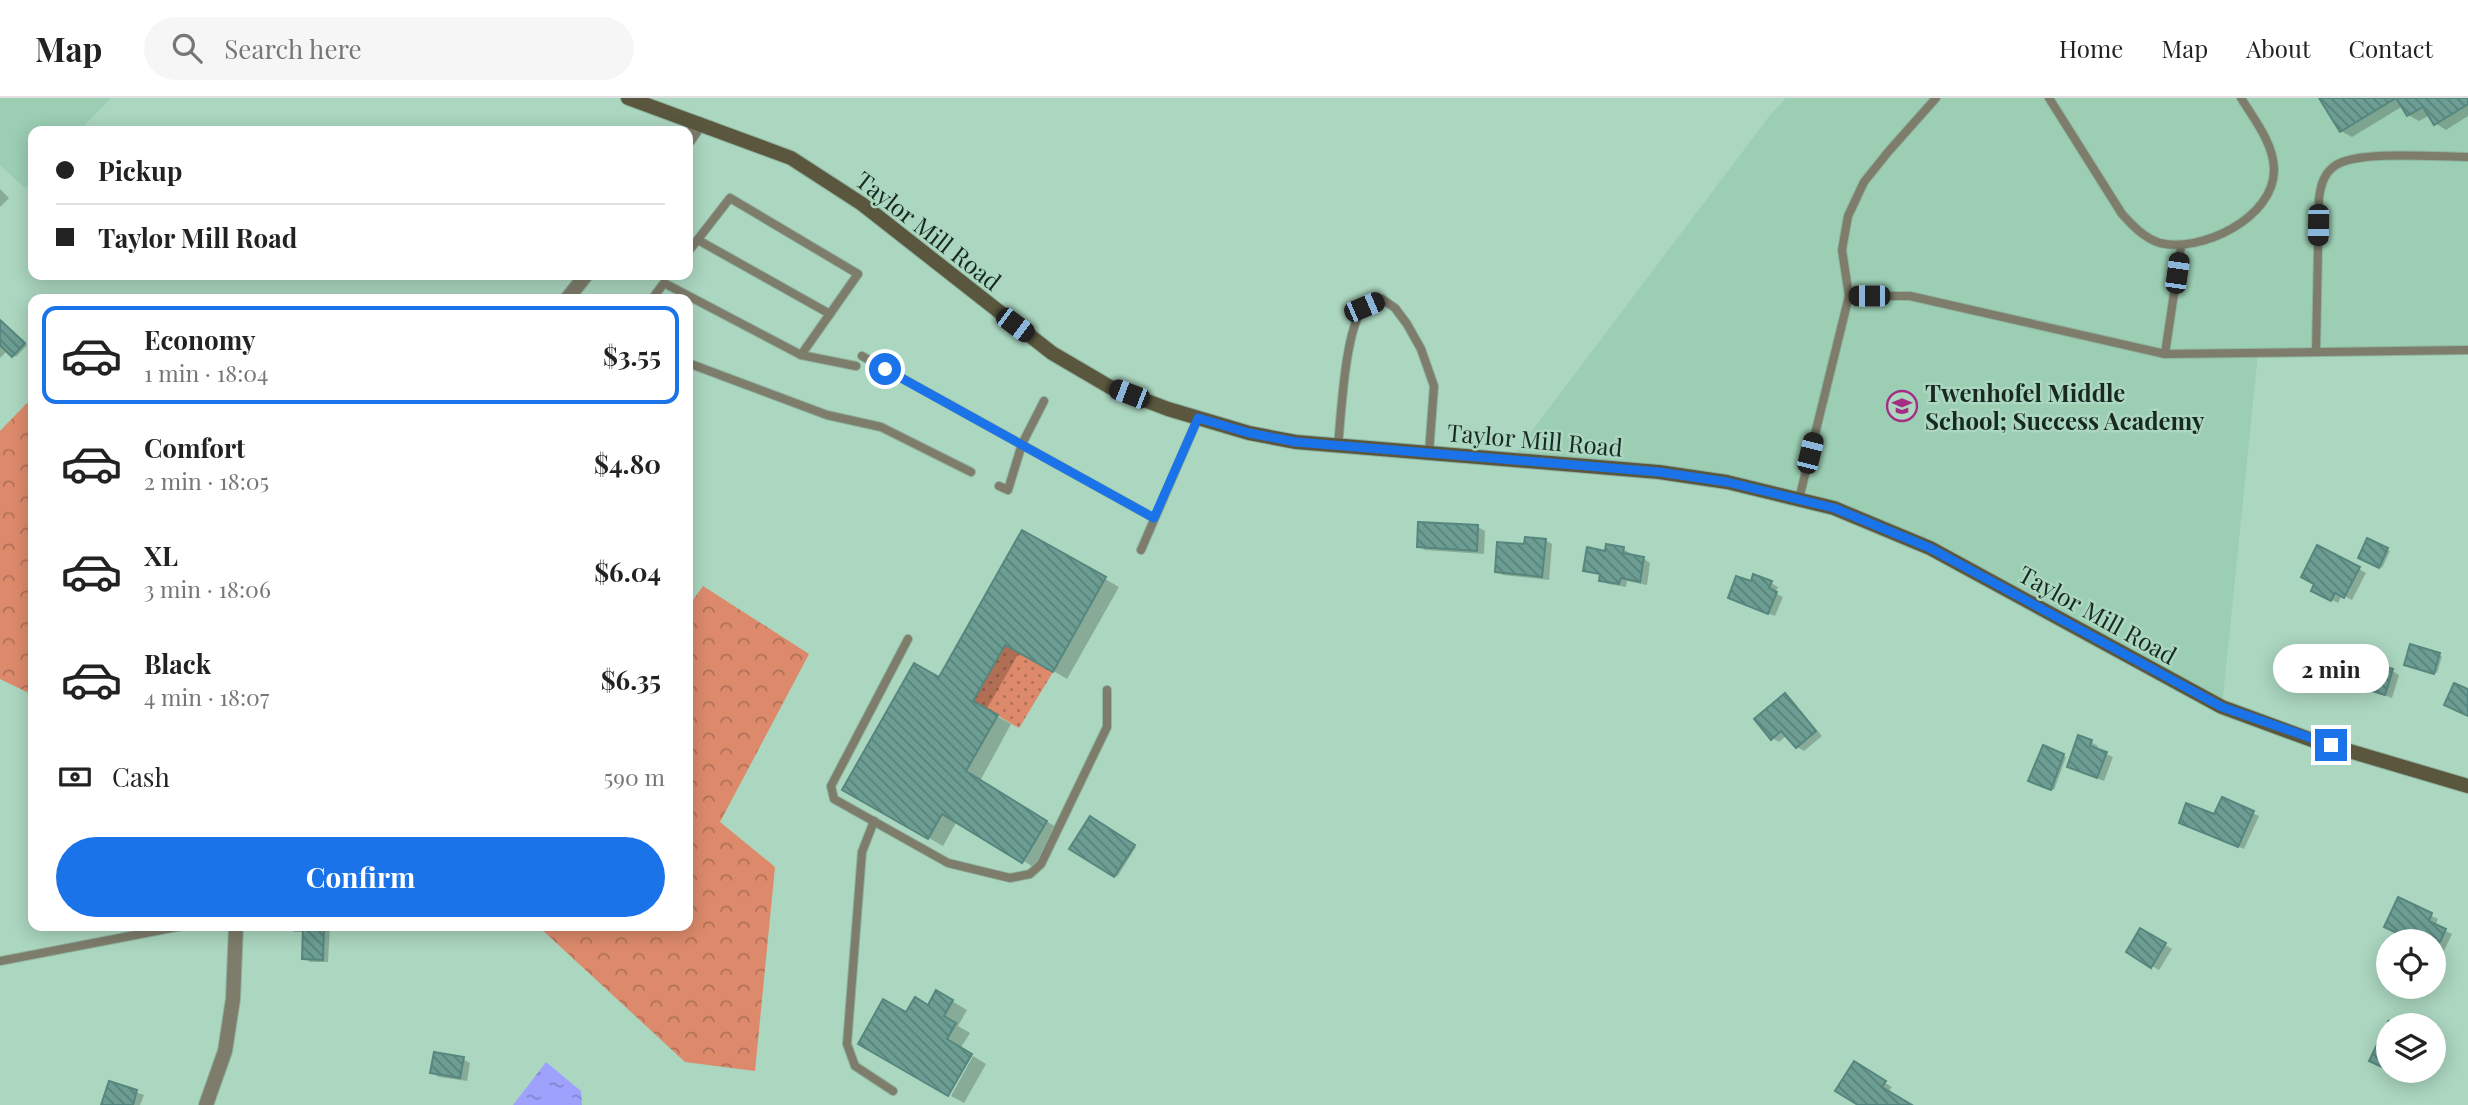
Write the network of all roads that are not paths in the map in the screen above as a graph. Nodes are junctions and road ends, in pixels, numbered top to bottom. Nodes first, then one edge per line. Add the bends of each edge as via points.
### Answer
1 (628, 98) edge
2 (1936, 98) edge
3 (2050, 98) edge
4 (2241, 98) edge
5 (699, 124) junction
6 (693, 133) edge
7 (2468, 157) edge
8 (698, 240) junction
9 (693, 246) edge
10 (2181, 246) junction
11 (582, 280) edge
12 (666, 280) edge
13 (664, 283) junction
14 (571, 294) edge
15 (656, 294) edge
16 (685, 294) edge
17 (1849, 296) junction
18 (693, 298) edge
19 (830, 314) junction
20 (2468, 351) edge
21 (2316, 352) junction
22 (2165, 354) junction
23 (801, 355) junction
24 (862, 356) dead end
25 (693, 365) edge
26 (856, 366) dead end
27 (1044, 401) dead end
28 (1198, 418) junction
29 (1022, 444) junction
30 (1338, 446) junction
31 (1429, 453) junction
32 (971, 472) dead end
33 (999, 486) dead end
34 (1799, 499) junction
35 (1154, 518) junction
36 (1141, 550) dead end
37 (908, 639) dead end
38 (1107, 690) dead end
39 (2468, 786) edge
40 (874, 821) junction
41 (156, 931) edge
42 (236, 931) edge
43 (0, 961) edge
44 (893, 1091) dead end
45 (206, 1105) edge

1 - 5 main road, Taylor Mill Road
2 - 17 lane via 1864,182 1848,216 1842,250
3 - 10 lane via 2122,214 2158,242
4 - 10 lane via 2269,146 2274,171 2268,194 2245,221
5 - 6 street
5 - 28 main road, Taylor Mill Road via 791,158 827,180 1052,353 1110,387
7 - 21 lane via 2356,157 2328,173 2319,198
8 - 9 lane
8 - 19 lane
8 - 19 lane via 730,198 858,274
10 - 22 lane
11 - 14 street
12 - 13 lane
13 - 15 lane
13 - 16 lane
17 - 22 lane via 1909,296
17 - 34 lane
18 - 23 lane
19 - 23 lane
20 - 21 lane
21 - 22 lane
23 - 26 lane
24 - 29 lane
25 - 32 lane via 827,415 881,427
27 - 29 lane
28 - 30 main road, Taylor Mill Road via 1249,433
28 - 35 lane
29 - 33 lane via 1008,490
29 - 35 lane
30 - 31 main road, Taylor Mill Road
30 - 31 lane via 1355,320 1364,307 1382,299 1395,307 1407,324 1434,386
31 - 34 main road, Taylor Mill Road via 1659,472
34 - 39 main road, Taylor Mill Road via 1834,508 1930,548 2222,707 2312,740
35 - 36 lane
37 - 40 lane via 831,786 834,799
38 - 40 lane via 1107,727 1041,864 1030,874 1010,878 948,863
40 - 44 lane via 862,852 846,1044 855,1066
41 - 43 lane
42 - 45 street via 225,1051

